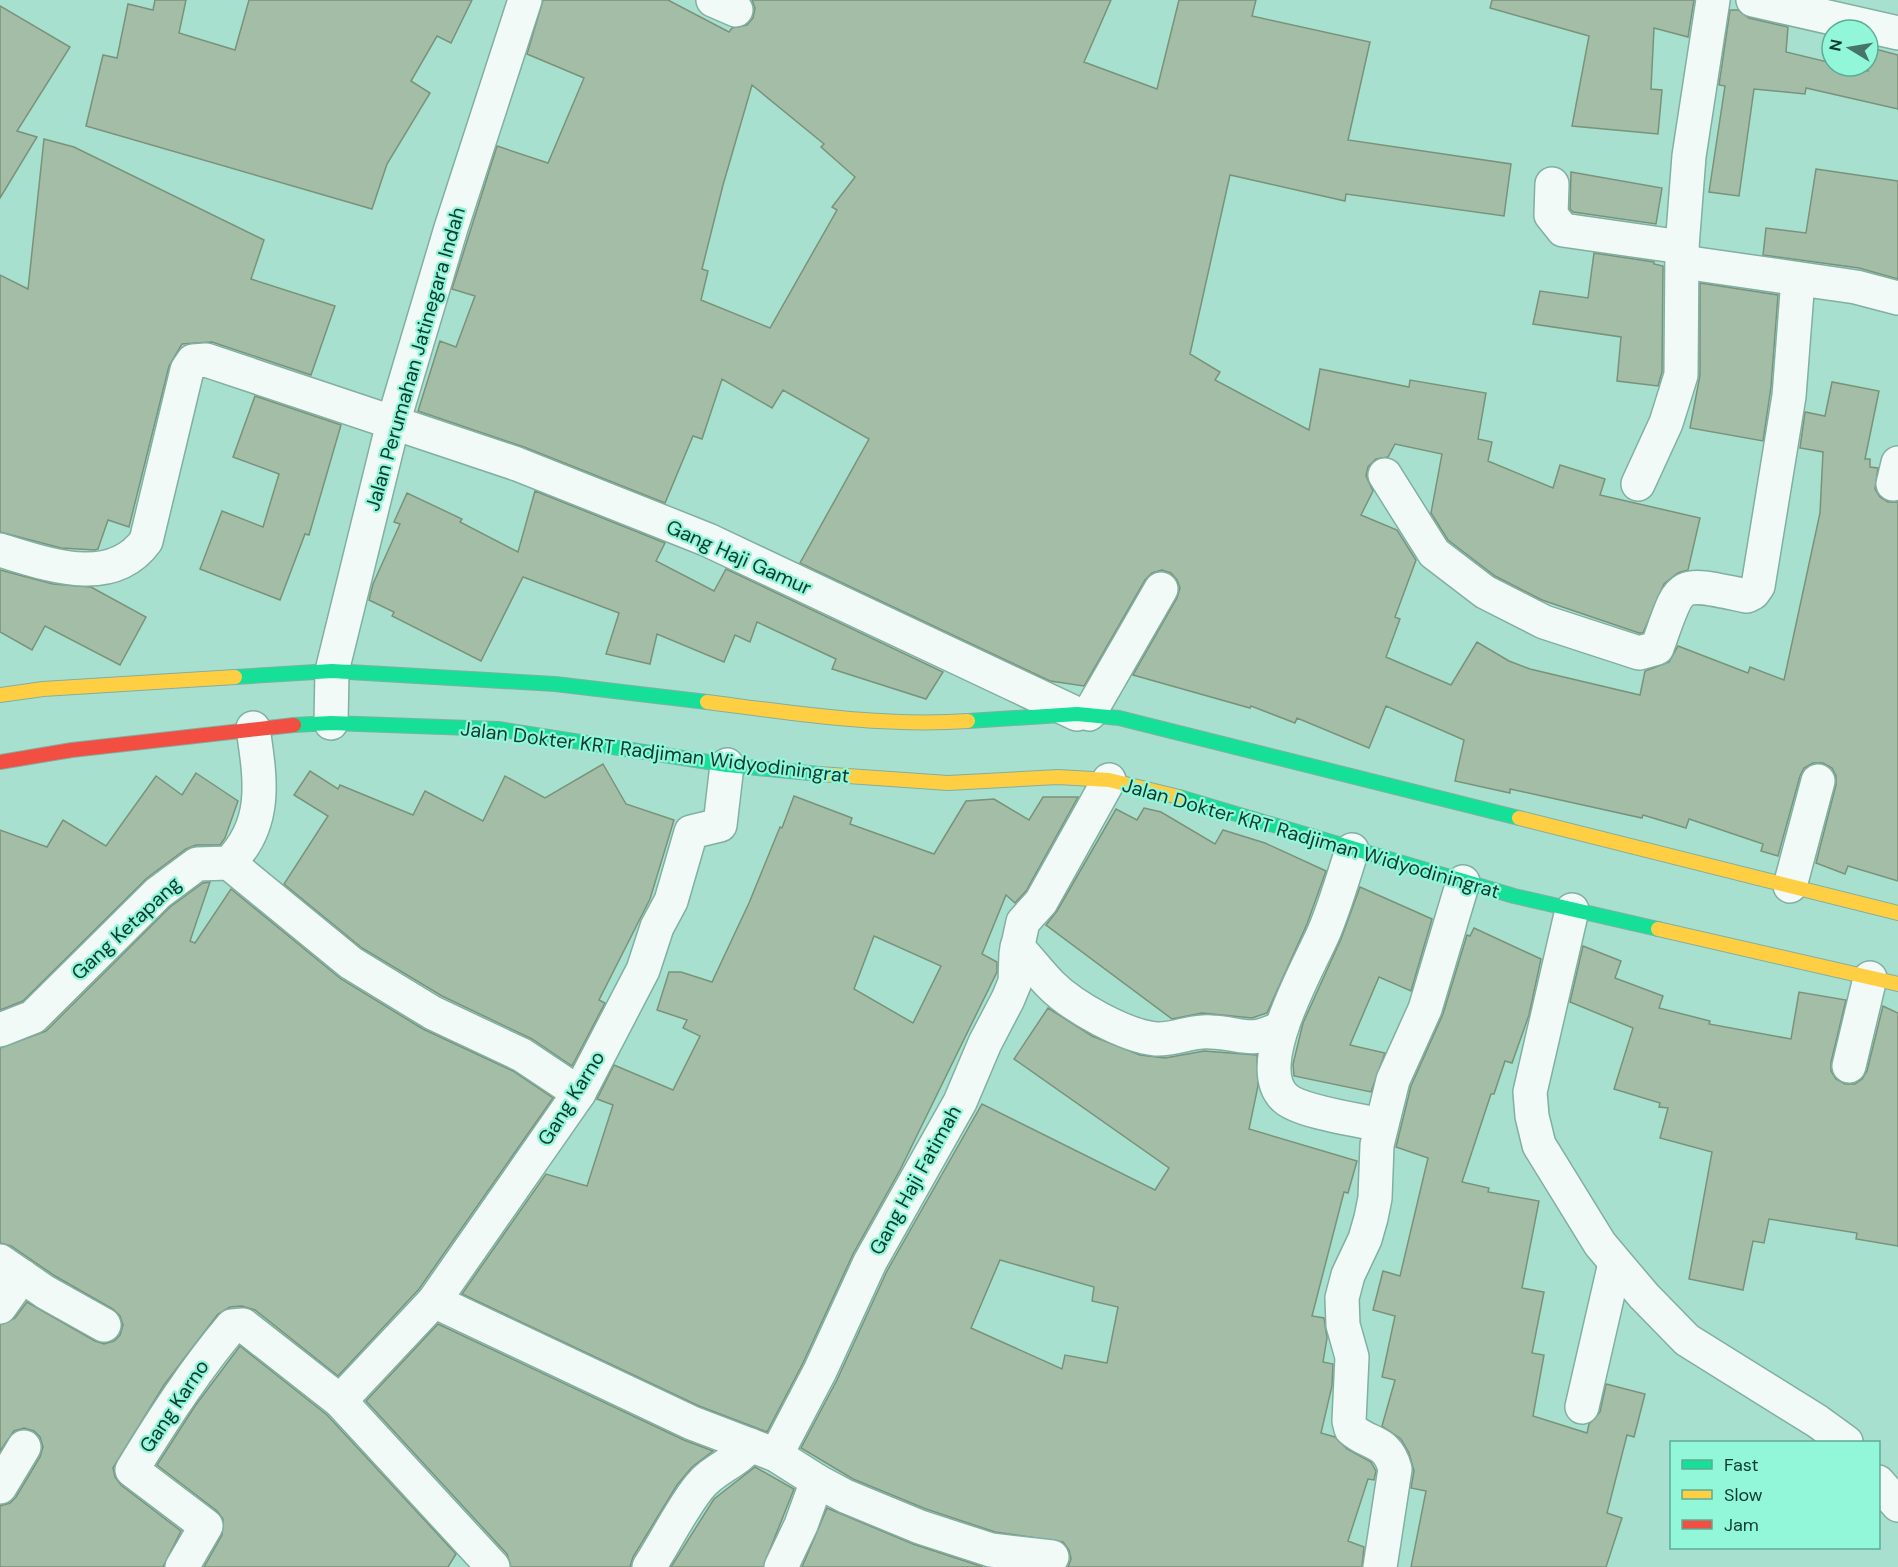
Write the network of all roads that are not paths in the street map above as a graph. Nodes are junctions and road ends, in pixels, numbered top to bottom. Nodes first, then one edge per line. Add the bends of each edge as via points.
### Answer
1 (525, 0) edge
2 (1713, 0) edge
3 (1753, 0) edge
4 (1898, 33) edge
5 (1552, 184) dead end
6 (1683, 254) junction
7 (1798, 279) junction
8 (1898, 298) edge
9 (393, 423) junction
10 (1385, 475) dead end
11 (1638, 484) dead end
12 (0, 550) edge
13 (1161, 590) dead end
14 (332, 671) junction
15 (0, 695) edge
16 (1083, 714) junction
17 (331, 723) junction
18 (253, 728) junction
19 (0, 762) edge
20 (727, 765) junction
21 (1109, 780) junction
22 (1818, 782) dead end
23 (1352, 850) junction
24 (229, 862) junction
25 (1463, 882) junction
26 (1790, 886) junction
27 (1572, 910) junction
28 (1898, 913) edge
29 (1017, 947) junction
30 (1884, 981) edge
31 (1282, 1027) junction
32 (0, 1030) edge
33 (1849, 1066) dead end
34 (579, 1093) junction
35 (1381, 1125) junction
36 (1615, 1263) junction
37 (11, 1269) edge
38 (434, 1301) junction
39 (0, 1307) edge
40 (104, 1325) dead end
41 (340, 1401) junction
42 (1582, 1407) dead end
43 (1843, 1441) edge
44 (24, 1447) dead end
45 (763, 1450) junction
46 (817, 1481) junction
47 (1880, 1484) edge
48 (0, 1487) edge
49 (1898, 1505) edge
50 (1052, 1557) dead end
51 (991, 1559) edge
52 (182, 1567) edge
53 (493, 1567) edge
54 (649, 1567) edge
55 (781, 1567) edge
56 (1380, 1567) edge

1 - 9 street, Jalan Perumahan Jatinegara Indah
2 - 6 street via 1689,156
3 - 4 street
5 - 6 street via 1551,215 1563,230
6 - 7 street
6 - 11 street via 1681,375
7 - 8 street
7 - 10 street via 1789,396 1758,586 1747,596 1698,586 1685,588 1677,595 1657,648 1639,653 1544,622 1485,592 1434,553
9 - 12 street, Gang Haji Gamur via 206,360 193,361 187,370 146,541 137,552 111,567 74,570
9 - 14 street, Jalan Perumahan Jatinegara Indah
9 - 16 street, Gang Haji Gamur via 517,464 708,540
13 - 16 street
14 - 15 main road
14 - 16 main road via 555,684 829,717 907,722
14 - 17 street, Jalan Perumahan Jatinegara Indah
16 - 26 main road via 1119,718
17 - 18 main road, Jalan Dokter KRT Radjiman Widyodiningrat
17 - 20 main road, Jalan Dokter KRT Radjiman Widyodiningrat via 498,729
18 - 19 main road, Jalan Dokter KRT Radjiman Widyodiningrat
18 - 24 street via 261,787 257,813 239,853
20 - 21 main road, Jalan Dokter KRT Radjiman Widyodiningrat via 948,783 1058,777
20 - 34 street, Gang Karno via 720,825 691,832 671,901 657,927 643,970
21 - 23 main road, Jalan Dokter KRT Radjiman Widyodiningrat via 1172,795
21 - 29 street, Gang Haji Fatimah via 1041,902 1023,922
22 - 26 street
23 - 25 main road, Jalan Dokter KRT Radjiman Widyodiningrat
23 - 31 street via 1325,929
24 - 32 street, Gang Ketapang via 197,864 158,893 33,1017
24 - 34 street via 351,963 433,1012 522,1055
25 - 27 main road, Jalan Dokter KRT Radjiman Widyodiningrat
25 - 35 street via 1425,1009 1393,1080
26 - 28 main road
27 - 30 main road, Jalan Dokter KRT Radjiman Widyodiningrat
27 - 36 street via 1530,1092 1532,1116 1539,1145
29 - 31 street via 1067,999 1106,1022 1154,1039 1176,1039 1210,1031 1239,1038 1257,1037
29 - 45 street, Gang Haji Fatimah via 1015,982 960,1102 870,1262 820,1371
30 - 33 street
31 - 35 street via 1273,1070 1280,1093 1287,1100 1315,1111
34 - 38 street, Gang Karno
35 - 56 street via 1371,1218 1347,1275 1342,1298 1342,1325 1352,1357 1351,1429 1384,1446 1395,1469
36 - 42 street
36 - 43 street via 1687,1341
37 - 39 street
37 - 40 street
38 - 41 street, Gang Karno
38 - 45 street via 692,1423
41 - 52 street, Gang Karno via 243,1325 232,1326 166,1413 132,1470 206,1526
41 - 53 street
44 - 48 street
45 - 46 street
45 - 54 street via 742,1456 699,1487
46 - 51 street
46 - 55 street
47 - 49 street
50 - 51 street

